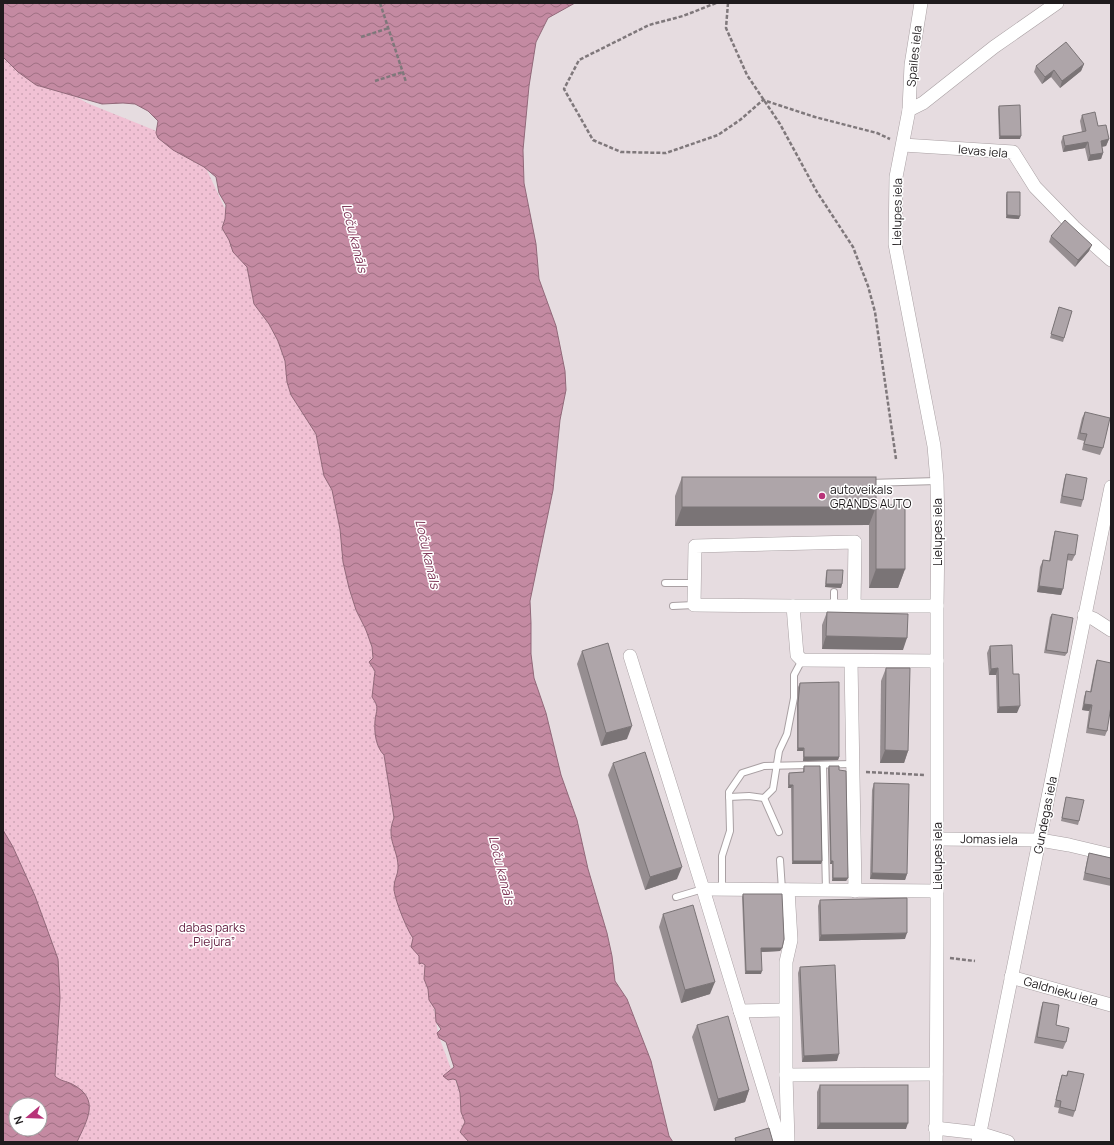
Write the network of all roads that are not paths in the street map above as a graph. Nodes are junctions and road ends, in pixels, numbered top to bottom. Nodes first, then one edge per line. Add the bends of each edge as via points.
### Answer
1 (921, 3) edge
2 (1057, 3) edge
3 (909, 110) junction
4 (903, 145) junction
5 (1111, 260) edge
6 (937, 481) junction
7 (859, 483) edge
8 (1111, 487) edge
9 (665, 583) dead end
10 (694, 583) junction
11 (834, 592) dead end
12 (694, 605) junction
13 (673, 606) dead end
14 (793, 606) junction
15 (834, 606) junction
16 (854, 606) junction
17 (937, 606) junction
18 (1084, 615) junction
19 (1111, 630) edge
20 (630, 656) dead end
21 (802, 660) junction
22 (851, 661) junction
23 (937, 661) junction
24 (823, 765) junction
25 (776, 766) junction
26 (853, 767) junction
27 (729, 797) junction
28 (764, 798) junction
29 (779, 832) dead end
30 (937, 839) junction
31 (1040, 840) junction
32 (1111, 855) edge
33 (780, 860) dead end
34 (703, 889) junction
35 (722, 889) junction
36 (785, 890) junction
37 (826, 890) junction
38 (855, 891) junction
39 (937, 891) junction
40 (676, 897) dead end
41 (1011, 977) junction
42 (1111, 1005) edge
43 (785, 1010) junction
44 (740, 1011) junction
45 (936, 1074) junction
46 (786, 1075) junction
47 (935, 1128) junction
48 (979, 1138) edge
49 (780, 1142) edge
50 (788, 1142) edge
51 (936, 1142) edge
52 (1008, 1142) edge

1 - 3 street, Spailes iela via 911,65
2 - 3 street via 994,47 923,103
3 - 4 street, Lielupes iela
4 - 5 street, Ievas iela via 1013,152 1035,188
4 - 6 street, Lielupes iela via 896,177 895,244 934,446
6 - 7 lane
6 - 17 street, Lielupes iela
8 - 18 street, Gundegas iela
9 - 10 lane
10 - 12 street
10 - 16 street via 695,546 855,542
11 - 15 lane
12 - 13 lane
12 - 14 street
14 - 15 street
14 - 21 street via 796,656
15 - 16 street
16 - 17 street
17 - 23 street, Lielupes iela
18 - 19 street
18 - 31 street, Gundegas iela
20 - 34 street
21 - 22 street
21 - 25 lane via 794,675 794,698 787,734 779,751
22 - 23 street
22 - 26 street
23 - 30 street, Lielupes iela
24 - 25 lane
24 - 26 lane
24 - 37 lane
25 - 27 lane via 764,766 742,773 729,792
25 - 28 lane via 773,789
26 - 38 street
27 - 28 lane
27 - 35 lane via 730,831 722,856
28 - 29 lane
30 - 31 street, Jomas iela
30 - 39 street, Lielupes iela
31 - 32 street, Jomas iela
31 - 41 street, Gundegas iela
33 - 36 lane
34 - 35 street
34 - 40 lane
34 - 44 street
35 - 36 street
36 - 37 street
36 - 43 street via 791,940 786,962
37 - 38 street
38 - 39 street
39 - 45 street, Lielupes iela
41 - 42 street, Galdnieku iela
41 - 48 street, Gundegas iela
43 - 44 street
43 - 46 street
44 - 49 street
45 - 46 street
45 - 47 street, Lielupes iela
46 - 50 street
47 - 48 street
47 - 51 street, Lielupes iela
48 - 52 street

